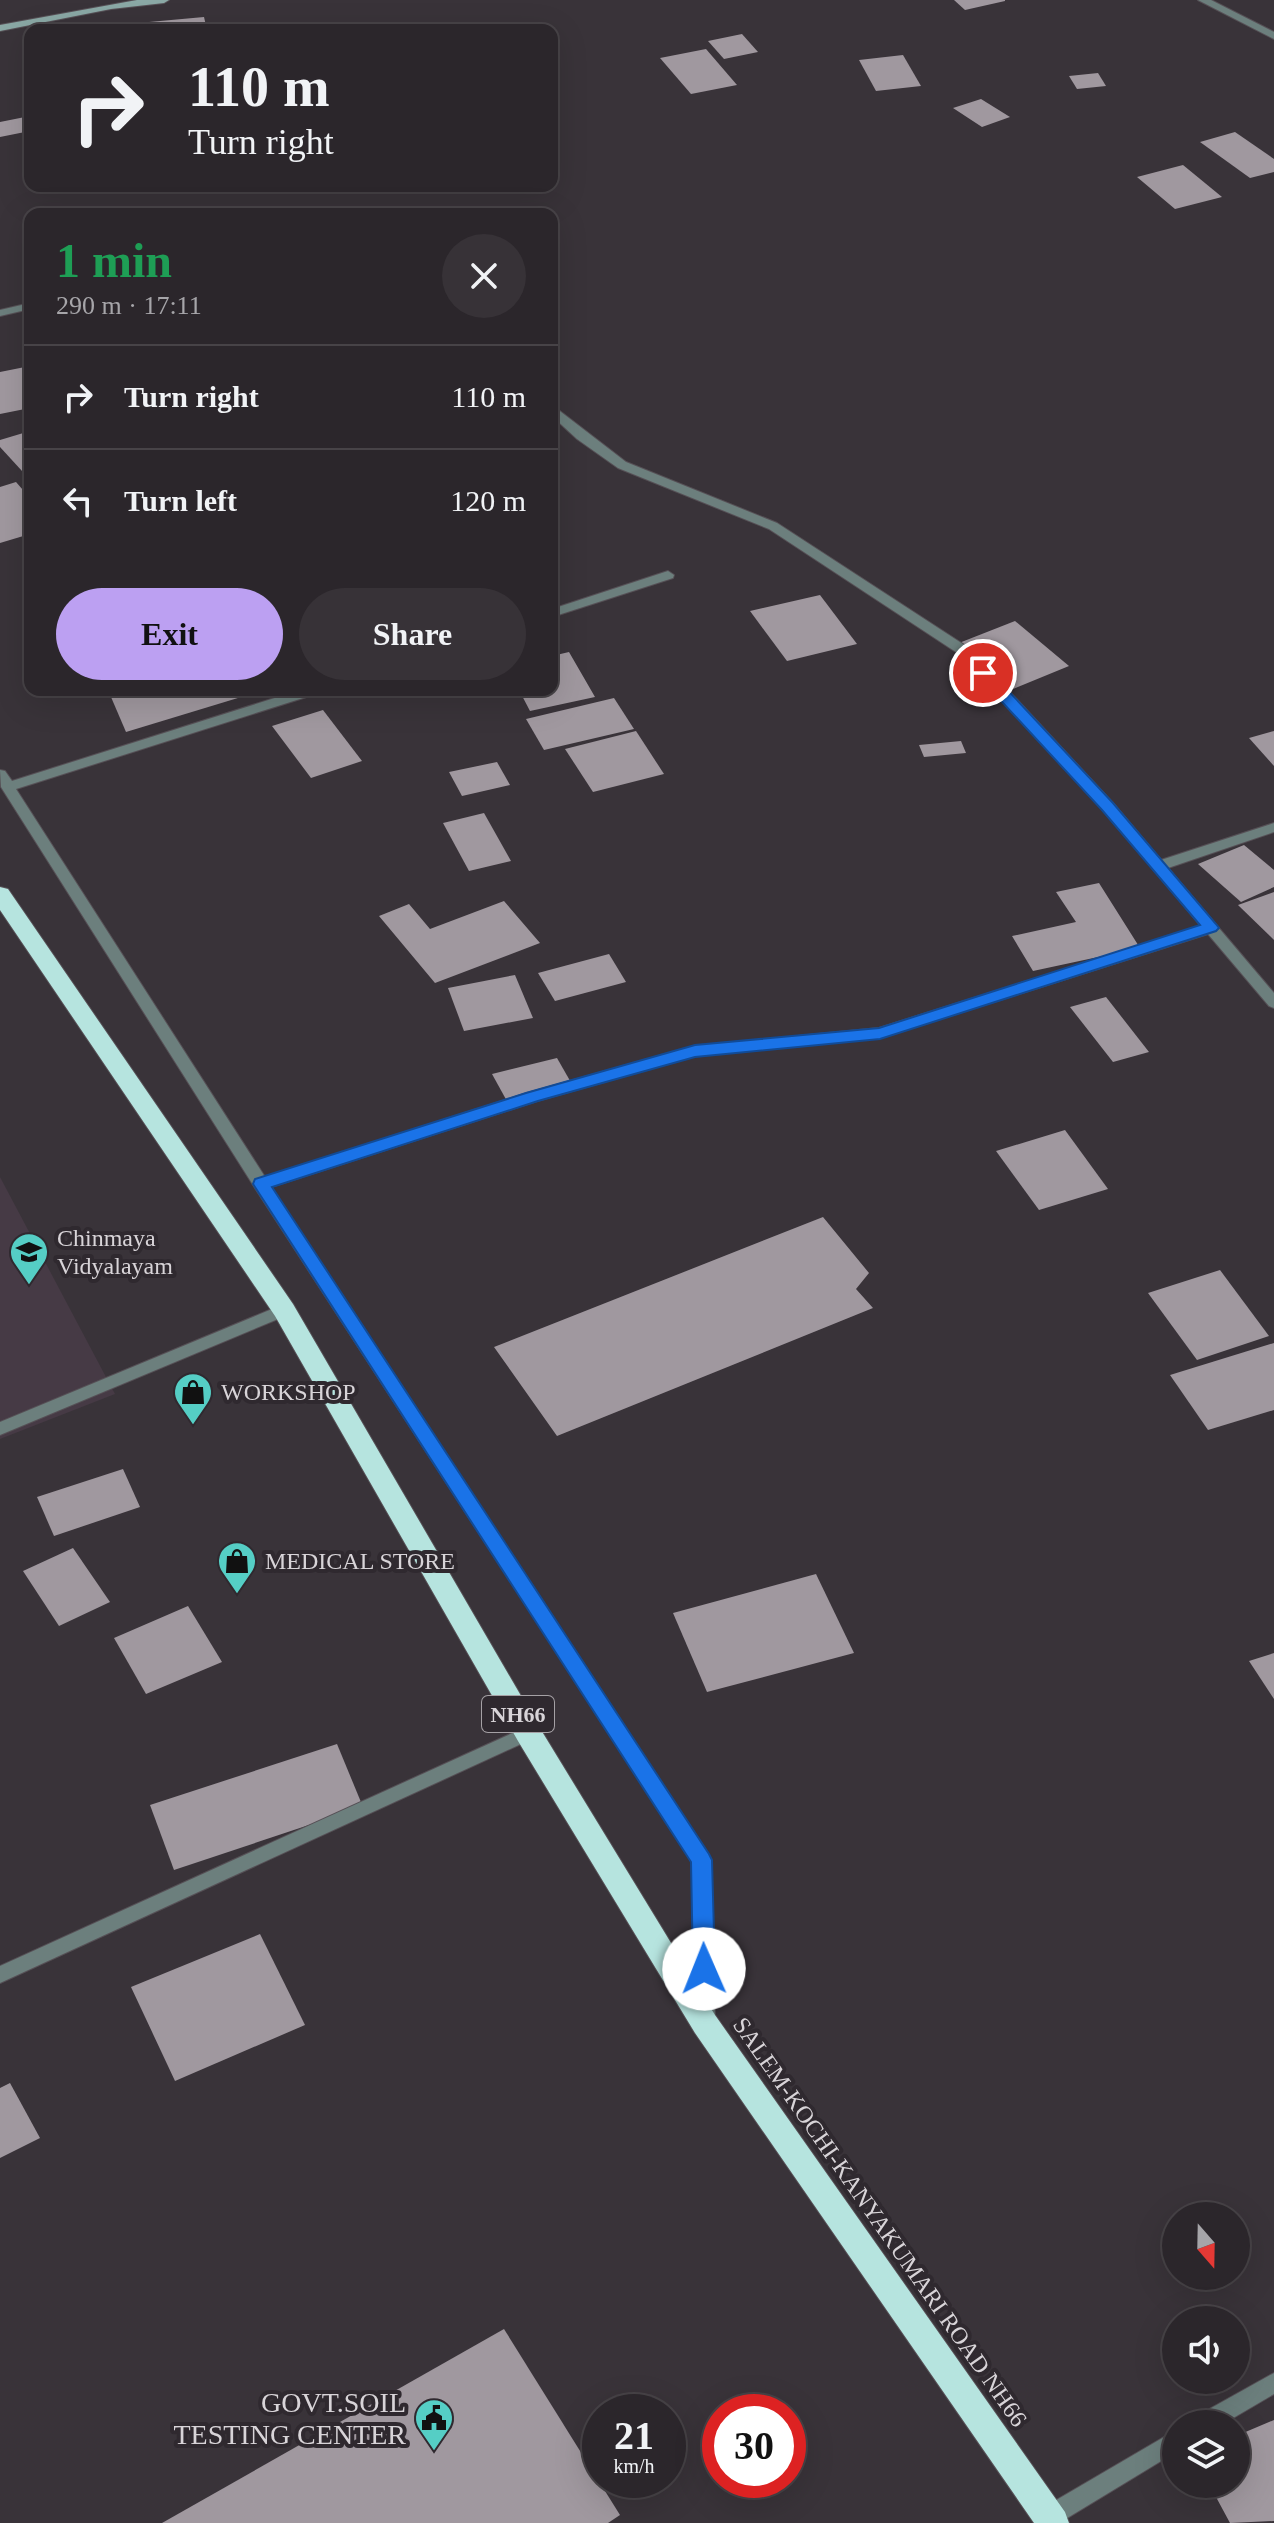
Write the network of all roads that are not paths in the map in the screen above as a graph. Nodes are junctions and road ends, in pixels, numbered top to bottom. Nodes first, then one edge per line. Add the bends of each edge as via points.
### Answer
1 (164, 0) edge
2 (1203, 0) edge
3 (0, 28) edge
4 (1274, 36) edge
5 (24, 307) edge
6 (0, 313) edge
7 (558, 415) edge
8 (668, 575) dead end
9 (558, 611) edge
10 (294, 696) edge
11 (4, 781) edge
12 (1274, 827) edge
13 (1158, 866) junction
14 (0, 894) edge
15 (1210, 928) junction
16 (1274, 1003) edge
17 (261, 1184) junction
18 (284, 1310) junction
19 (0, 1429) edge
20 (528, 1733) junction
21 (0, 1975) edge
22 (705, 2024) junction
23 (1274, 2383) edge
24 (1227, 2410) edge
25 (1162, 2449) edge
26 (1051, 2520) edge

1 - 3 street
2 - 4 street
5 - 6 street
7 - 13 street via 622,465 773,526 964,651
8 - 9 street
10 - 11 street
11 - 17 street
12 - 13 street
13 - 15 street
14 - 18 highway, SALEM-KOCHI-KANYAKUMARI ROAD NH66 / NH66
15 - 16 street
15 - 17 street via 880,1033 695,1051
17 - 22 street via 701,1860
18 - 19 street
18 - 20 highway, SALEM-KOCHI-KANYAKUMARI ROAD NH66 / NH66
20 - 21 street
20 - 22 highway, SALEM-KOCHI-KANYAKUMARI ROAD NH66 / NH66
22 - 26 highway, SALEM-KOCHI-KANYAKUMARI ROAD NH66 / NH66
23 - 24 street
25 - 26 street

